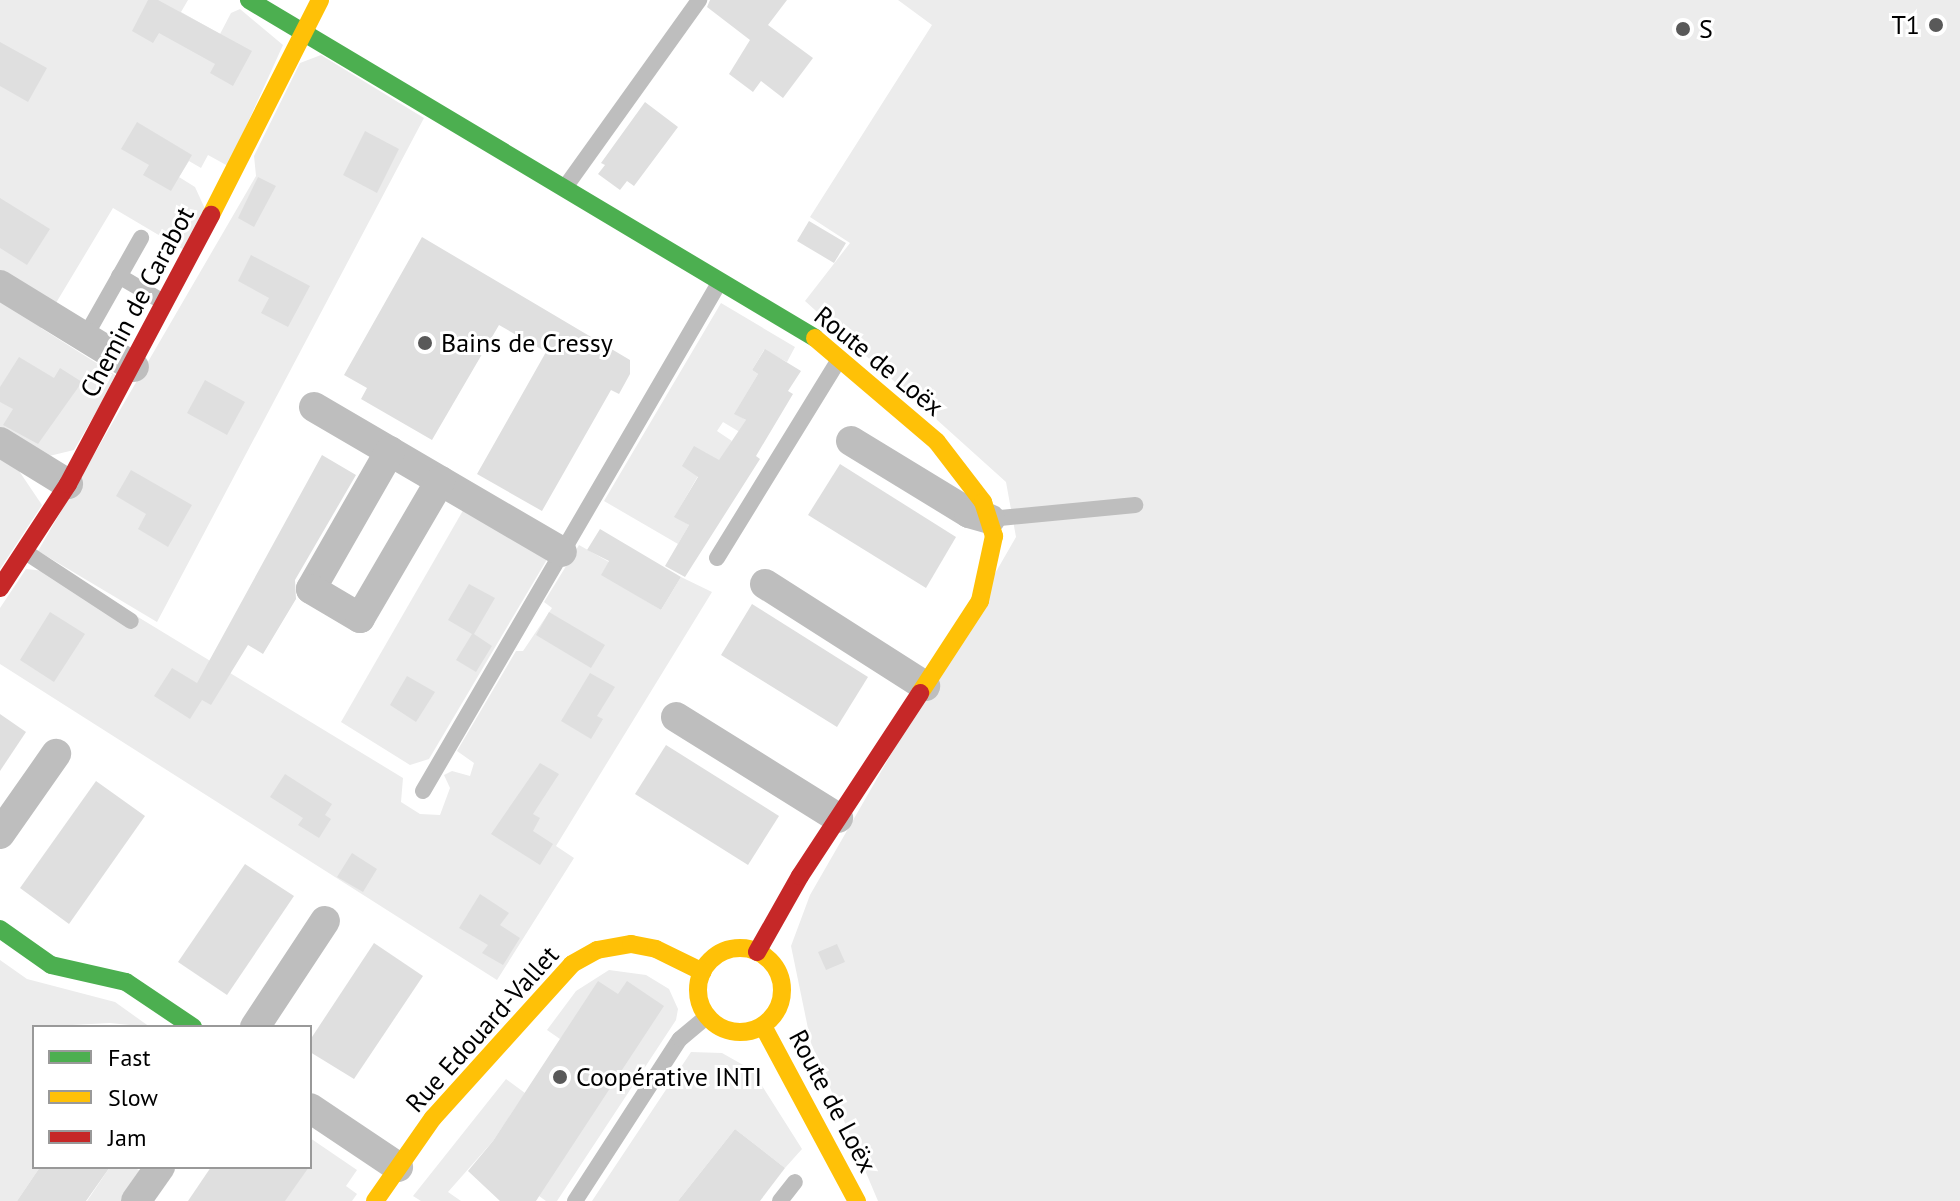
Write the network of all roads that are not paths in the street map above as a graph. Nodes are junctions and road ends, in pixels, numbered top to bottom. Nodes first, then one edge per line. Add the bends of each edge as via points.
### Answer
1 (249, 0) edge
2 (320, 0) edge
3 (699, 0) edge
4 (307, 32) junction
5 (563, 191) junction
6 (141, 238) dead end
7 (119, 276) junction
8 (720, 282) junction
9 (0, 285) edge
10 (166, 304) junction
11 (85, 337) junction
12 (840, 358) junction
13 (134, 367) junction
14 (314, 407) dead end
15 (851, 441) dead end
16 (0, 442) edge
17 (390, 451) junction
18 (440, 481) junction
19 (68, 484) junction
20 (1135, 505) dead end
21 (990, 519) junction
22 (26, 552) junction
23 (562, 552) junction
24 (717, 558) dead end
25 (765, 584) dead end
26 (0, 588) edge
27 (131, 621) dead end
28 (925, 686) junction
29 (676, 717) dead end
30 (56, 754) dead end
31 (423, 791) dead end
32 (838, 818) junction
33 (0, 834) edge
34 (325, 921) dead end
35 (0, 929) edge
36 (757, 952) junction
37 (703, 972) junction
38 (707, 1016) junction
39 (190, 1025) edge
40 (256, 1025) edge
41 (763, 1026) junction
42 (312, 1110) edge
43 (159, 1169) edge
44 (795, 1182) dead end
45 (385, 1186) edge
46 (136, 1201) edge
47 (401, 1201) edge
48 (575, 1201) edge
49 (780, 1201) edge
50 (857, 1201) edge

1 - 4 street, Route de Loëx
2 - 4 street
3 - 5 lane
4 - 5 street, Route de Loëx
4 - 10 street, Chemin de Carabot
5 - 8 street, Route de Loëx
6 - 7 lane
7 - 10 lane
7 - 11 lane
8 - 12 street, Route de Loëx
8 - 23 lane
9 - 11 street
10 - 13 street, Chemin de Carabot
11 - 13 street
12 - 21 street, Route de Loëx via 937,442 973,484
12 - 24 lane
13 - 19 street, Chemin de Carabot
14 - 17 street
15 - 21 street via 975,517
16 - 19 street
17 - 18 street
17 - 18 street via 311,589 335,604 360,618
18 - 23 street
19 - 22 street, Chemin de Carabot
20 - 21 lane
21 - 28 street, Route de Loëx via 993,556 980,601
22 - 26 street, Chemin de Carabot
22 - 27 lane
23 - 31 lane
25 - 28 street
28 - 32 street, Route de Loëx
29 - 32 street
30 - 33 street
32 - 36 street, Route de Loëx
34 - 40 street
35 - 39 street via 51,965 126,982
36 - 37 street via 730,950
36 - 41 street via 776,968 781,982 778,1009
37 - 38 street via 698,992
37 - 45 street, Rue Edouard-Vallet via 656,949 631,944 585,956 560,975 433,1118
38 - 41 street via 728,1031
38 - 48 lane via 680,1039
41 - 50 street, Route de Loëx
42 - 45 street
43 - 46 street
44 - 49 lane
45 - 47 lane

